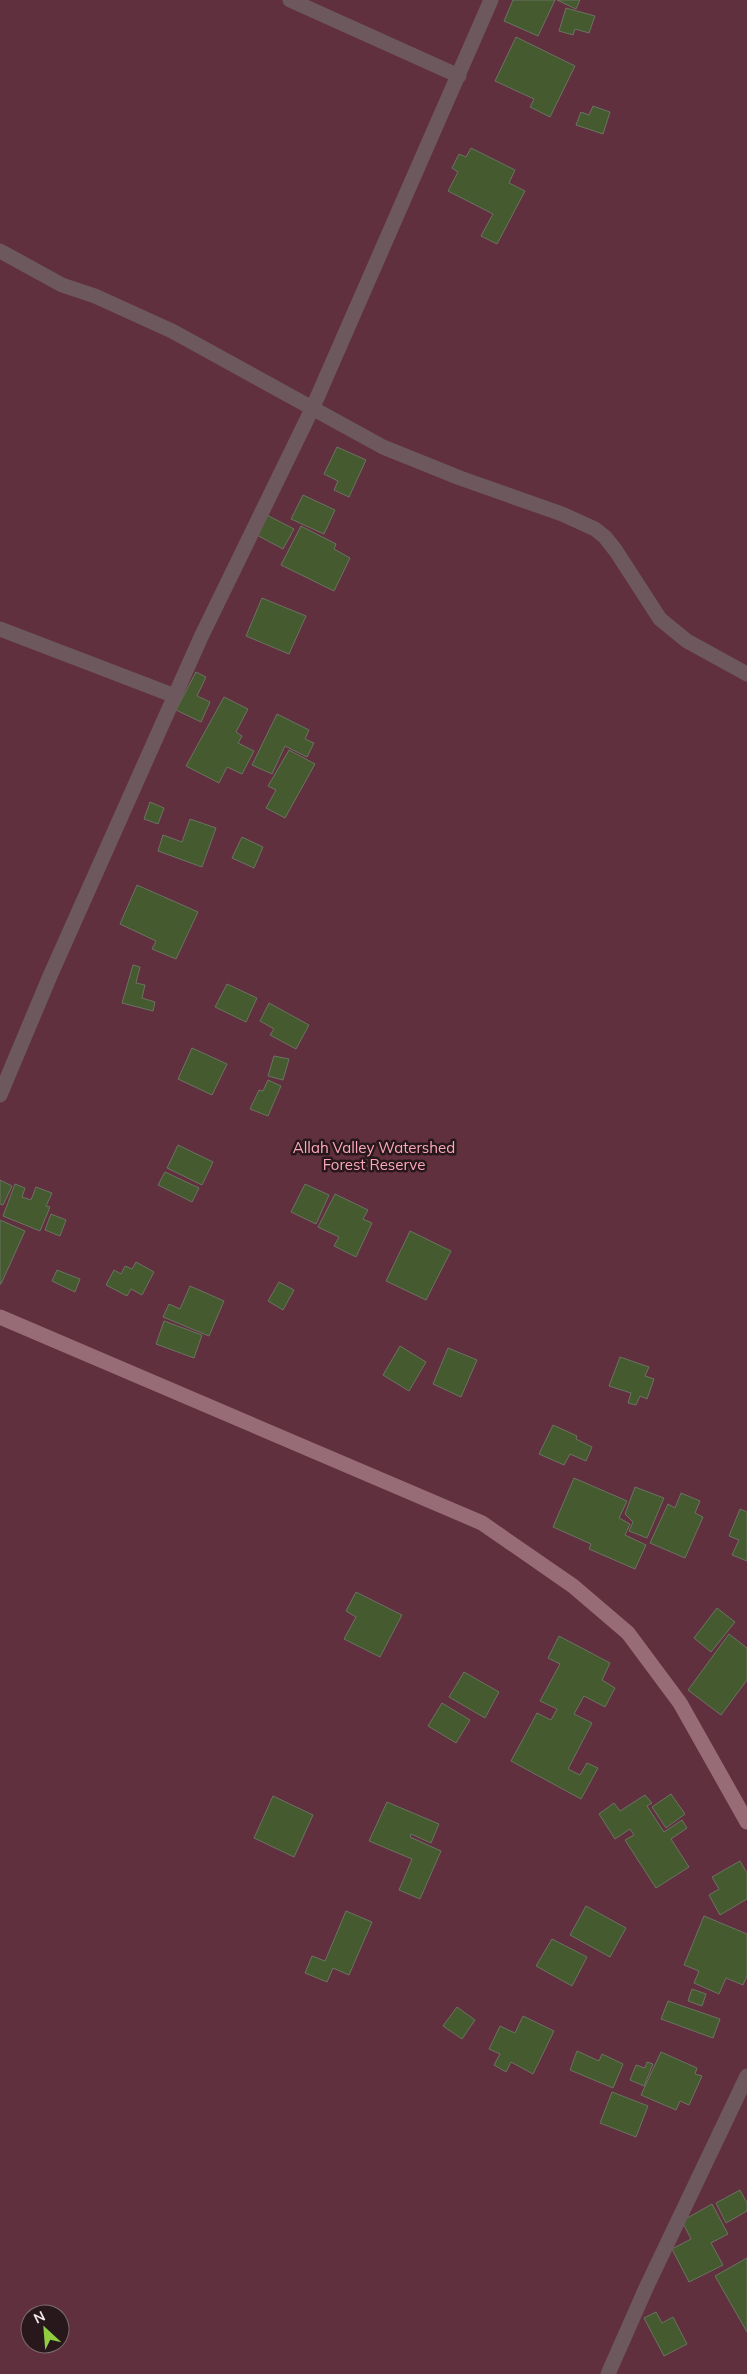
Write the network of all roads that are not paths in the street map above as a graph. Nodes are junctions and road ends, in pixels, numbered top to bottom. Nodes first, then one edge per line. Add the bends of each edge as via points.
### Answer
1 (290, 0) edge
2 (491, 0) edge
3 (459, 76) junction
4 (0, 251) edge
5 (313, 406) junction
6 (0, 629) edge
7 (747, 674) edge
8 (175, 696) junction
9 (0, 1095) edge
10 (0, 1317) edge
11 (747, 1822) edge
12 (747, 2076) edge
13 (608, 2374) edge

1 - 3 street
2 - 3 street
3 - 5 street
4 - 5 street via 62,285 95,296 172,331
5 - 7 street via 383,447 595,529 616,551 660,619 687,641
5 - 8 street
6 - 8 street
8 - 9 street
10 - 11 street via 482,1523 573,1586 628,1633 680,1703
12 - 13 street

